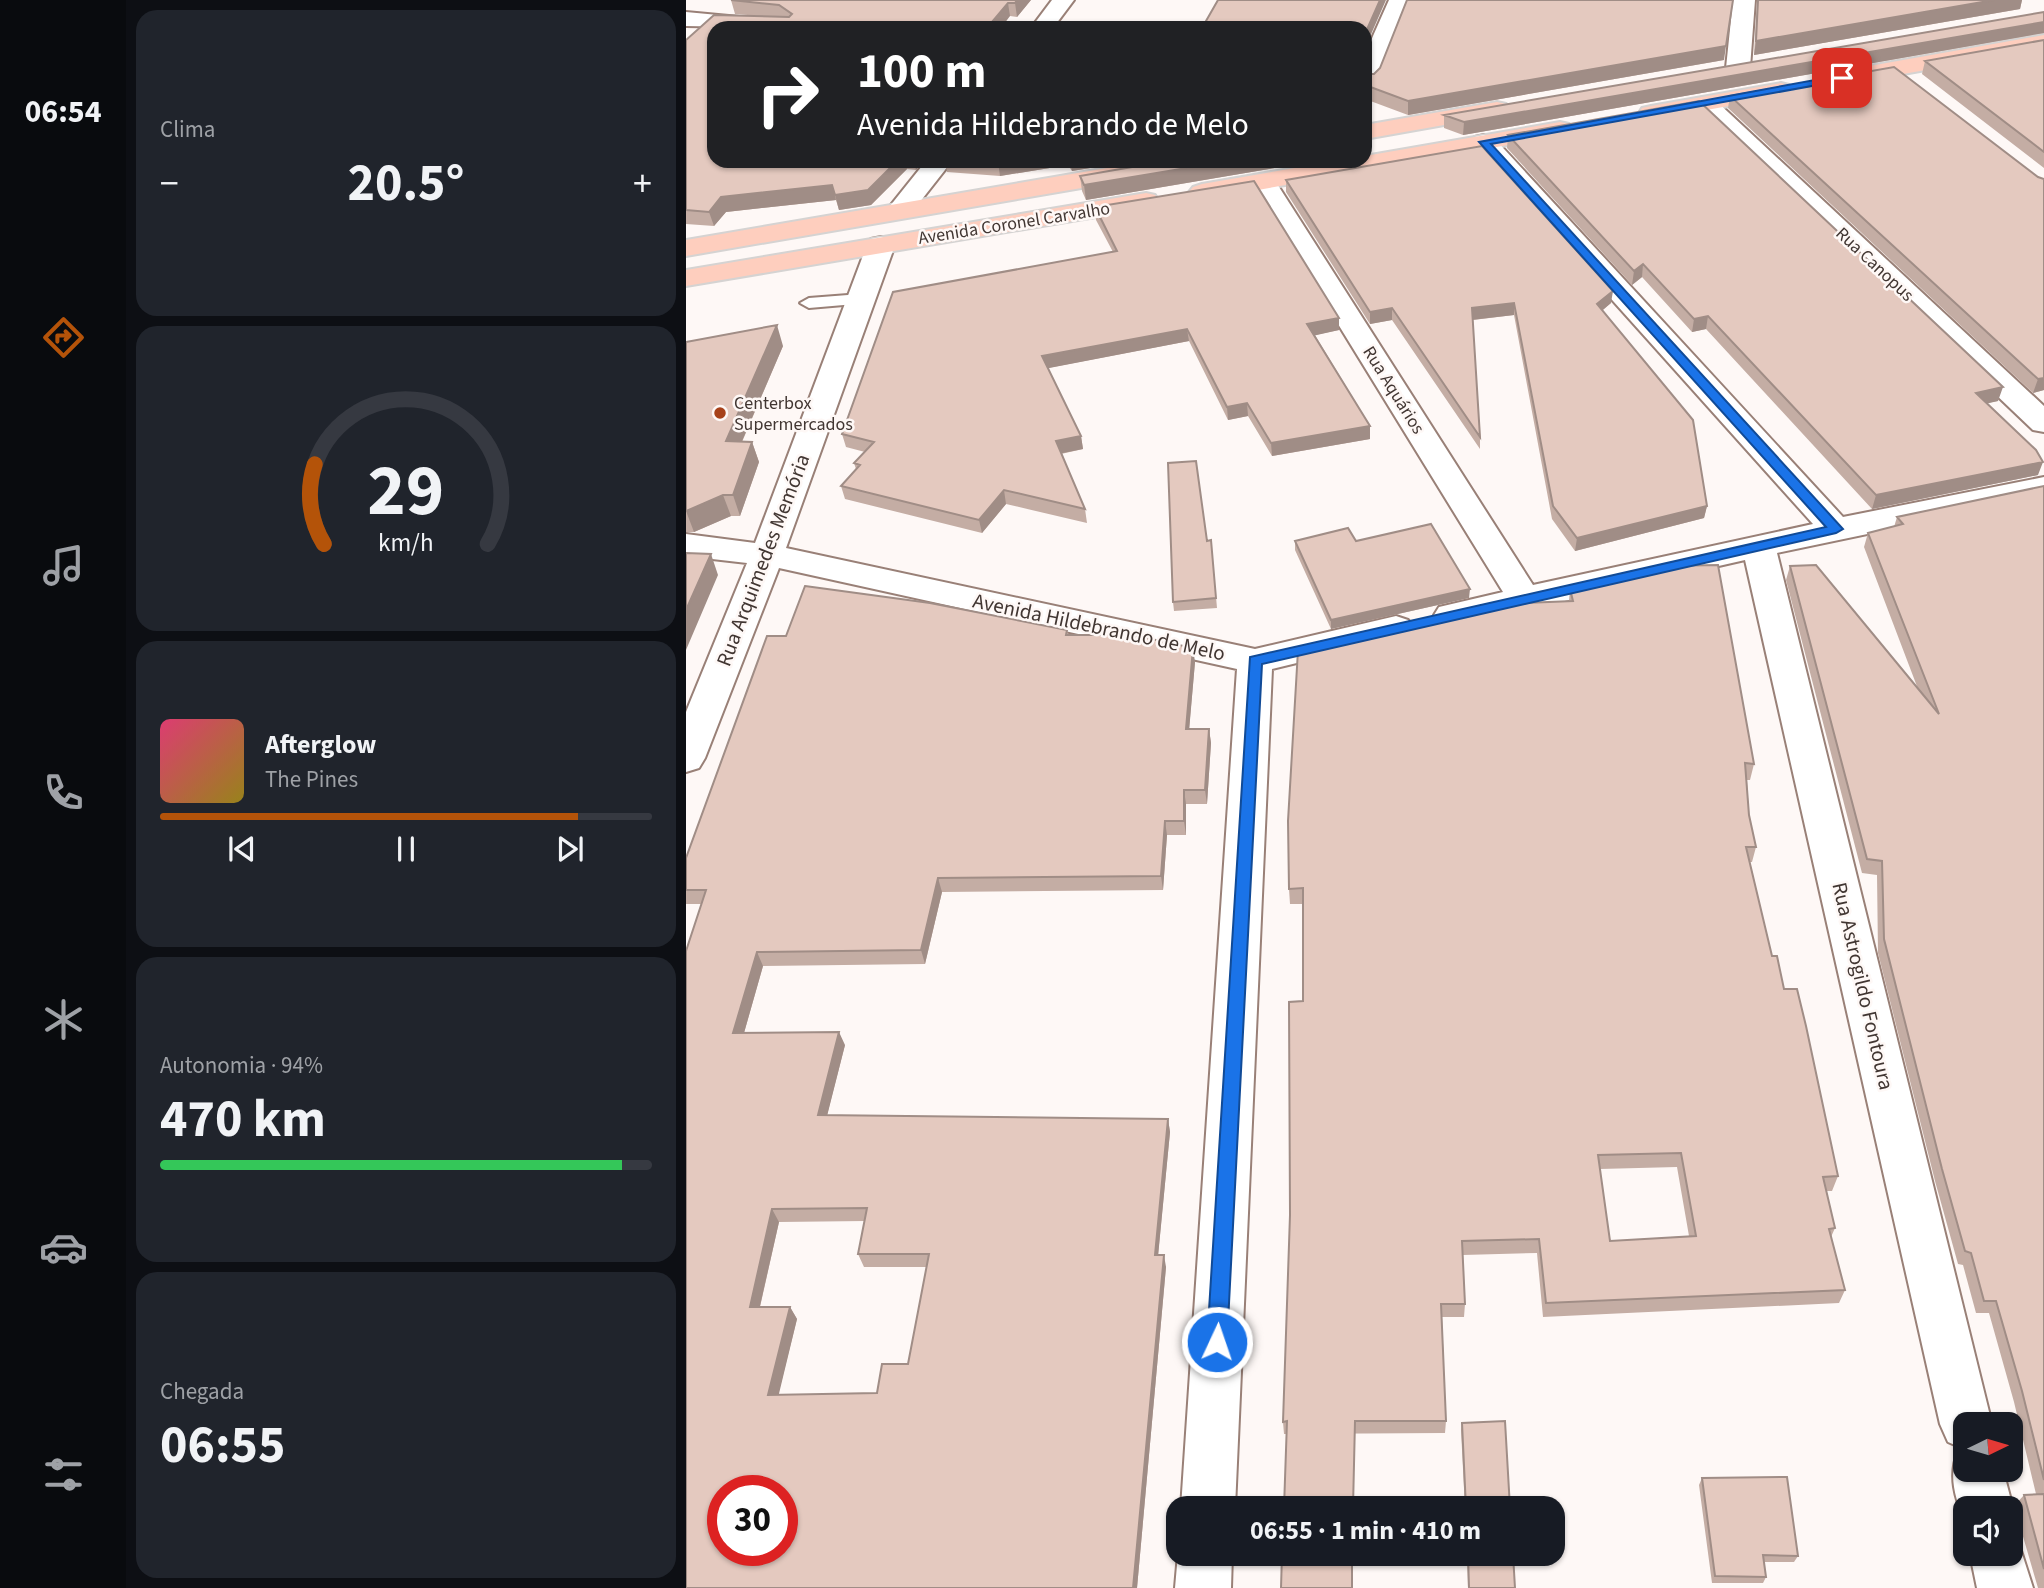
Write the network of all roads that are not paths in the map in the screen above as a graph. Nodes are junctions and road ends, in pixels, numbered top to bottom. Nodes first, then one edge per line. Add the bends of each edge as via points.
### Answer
1 (699, 0) edge
2 (1063, 0) edge
3 (1400, 0) edge
4 (1744, 0) edge
5 (686, 12) edge
6 (686, 19) edge
7 (707, 21) edge
8 (1047, 21) edge
9 (2044, 42) edge
10 (1765, 63) edge
11 (1372, 65) edge
12 (1738, 68) junction
13 (1896, 68) junction
14 (1712, 73) edge
15 (1828, 81) edge
16 (1917, 85) edge
17 (1801, 86) edge
18 (1525, 104) edge
19 (1705, 104) junction
20 (1627, 117) edge
21 (1588, 124) edge
22 (1372, 131) edge
23 (1484, 142) junction
24 (1372, 162) edge
25 (933, 168) edge
26 (1151, 168) edge
27 (1337, 168) edge
28 (1263, 181) junction
29 (899, 211) junction
30 (881, 244) junction
31 (686, 248) edge
32 (686, 278) edge
33 (861, 299) junction
34 (809, 303) dead end
35 (2044, 423) edge
36 (2044, 487) edge
37 (1836, 529) junction
38 (686, 545) edge
39 (1759, 547) junction
40 (767, 555) junction
41 (1524, 598) junction
42 (1255, 661) junction
43 (686, 758) edge
44 (1963, 1412) edge
45 (1209, 1496) edge
46 (1204, 1566) edge
47 (2000, 1566) edge
48 (1203, 1588) edge
49 (2005, 1588) edge

1 - 5 street
2 - 8 street
3 - 11 street
4 - 12 street
6 - 7 street
9 - 13 main road
10 - 12 main road
12 - 14 main road
13 - 15 main road
13 - 16 street
17 - 19 main road
18 - 22 main road
19 - 20 main road
19 - 35 street, Rua Canopus
21 - 23 main road, Avenida Coronel Carvalho
23 - 24 main road, Avenida Coronel Carvalho
23 - 37 street
25 - 29 street
26 - 29 main road, Avenida Coronel Carvalho
27 - 28 main road, Avenida Coronel Carvalho
28 - 30 main road, Avenida Coronel Carvalho
28 - 41 street, Rua Aquários
29 - 31 main road, Avenida Coronel Carvalho
30 - 32 main road, Avenida Coronel Carvalho
30 - 33 street, Rua Arquimedes Memória
33 - 34 lane
33 - 40 street, Rua Arquimedes Memória
36 - 37 street, Avenida Hildebrando de Melo
37 - 39 street, Avenida Hildebrando de Melo
38 - 40 street, Avenida Hildebrando de Melo
39 - 41 street, Avenida Hildebrando de Melo
39 - 44 street, Rua Astrogildo Fontoura
40 - 42 street, Avenida Hildebrando de Melo
40 - 43 street, Rua Arquimedes Memória
41 - 42 street, Avenida Hildebrando de Melo
42 - 45 street
46 - 48 street
47 - 49 street

